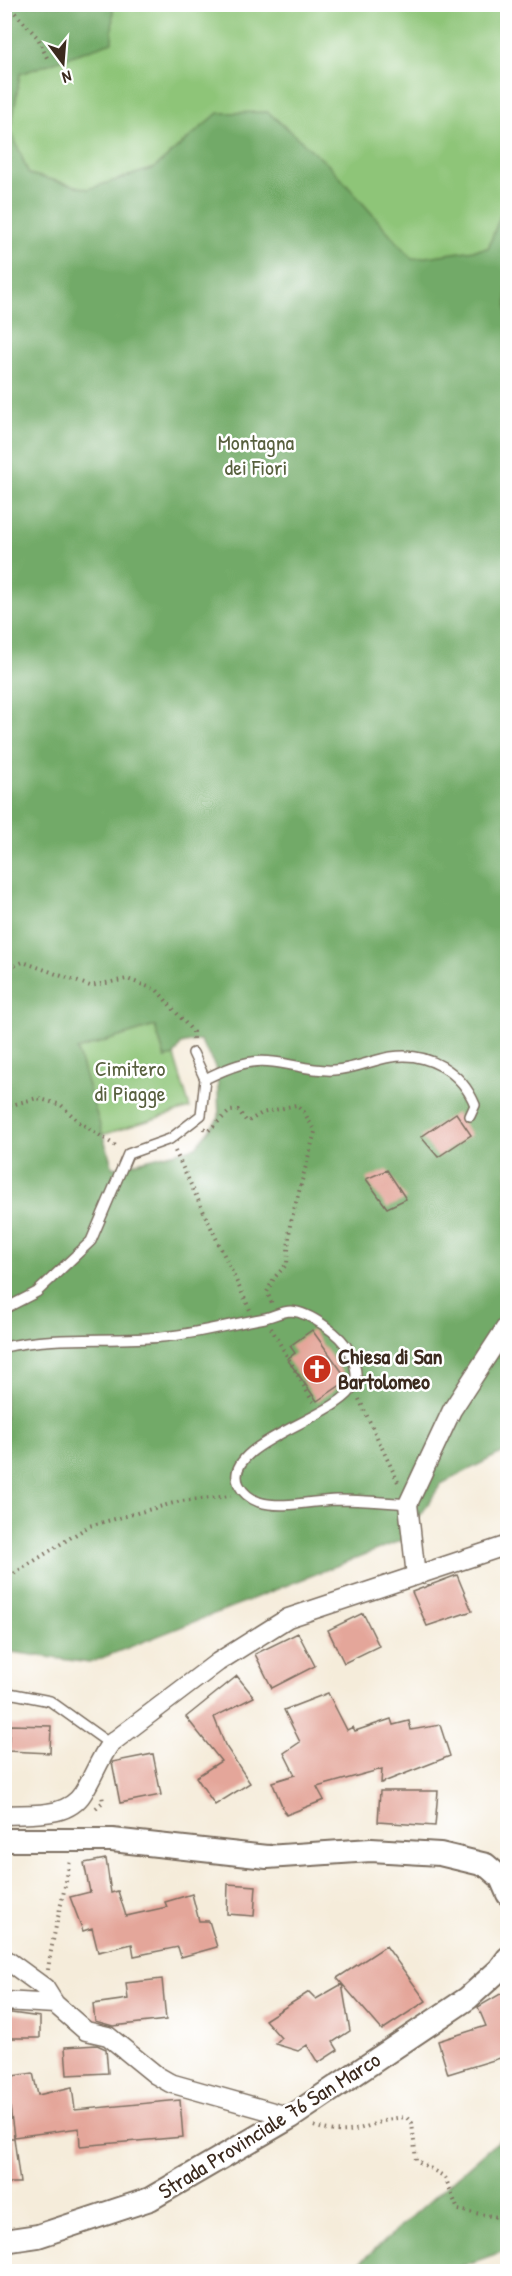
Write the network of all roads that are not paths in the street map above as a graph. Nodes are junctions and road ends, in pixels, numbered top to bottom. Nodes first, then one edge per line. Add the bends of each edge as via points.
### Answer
1 (194, 1053) road end
2 (205, 1079) junction
3 (470, 1116) dead end
4 (4, 1309) edge
5 (507, 1324) edge
6 (4, 1347) edge
7 (408, 1504) junction
8 (507, 1545) edge
9 (417, 1576) junction
10 (4, 1692) edge
11 (110, 1744) junction
12 (4, 1815) edge
13 (4, 1840) edge
14 (507, 1894) edge
15 (4, 1958) edge
16 (507, 1958) edge
17 (4, 2001) edge
18 (55, 2004) junction
19 (291, 2117) junction
20 (4, 2241) edge

1 - 2 lane
2 - 3 lane via 252,1062 332,1070 392,1057 423,1058 450,1070 469,1090 475,1105
2 - 4 lane via 201,1115 170,1139 128,1154 91,1241 37,1292
5 - 7 street via 452,1410
6 - 7 lane via 81,1338 163,1337 291,1311 317,1319 349,1349 357,1374 354,1387 345,1398 285,1429 243,1460 237,1468 237,1479 246,1494 274,1505 337,1500
7 - 9 street
8 - 9 street
9 - 11 street via 288,1618 218,1662
10 - 11 lane via 50,1701
11 - 12 street via 84,1792 69,1807 56,1812
13 - 14 street via 112,1840 267,1857 370,1850 440,1854 486,1865 501,1878
15 - 18 street via 45,1988
16 - 19 street, Strada Provinciale 76 San Marco via 468,1998
17 - 18 street
18 - 19 street via 86,2031 108,2036 170,2083
19 - 20 street, Strada Provinciale 76 San Marco via 150,2199 38,2236

